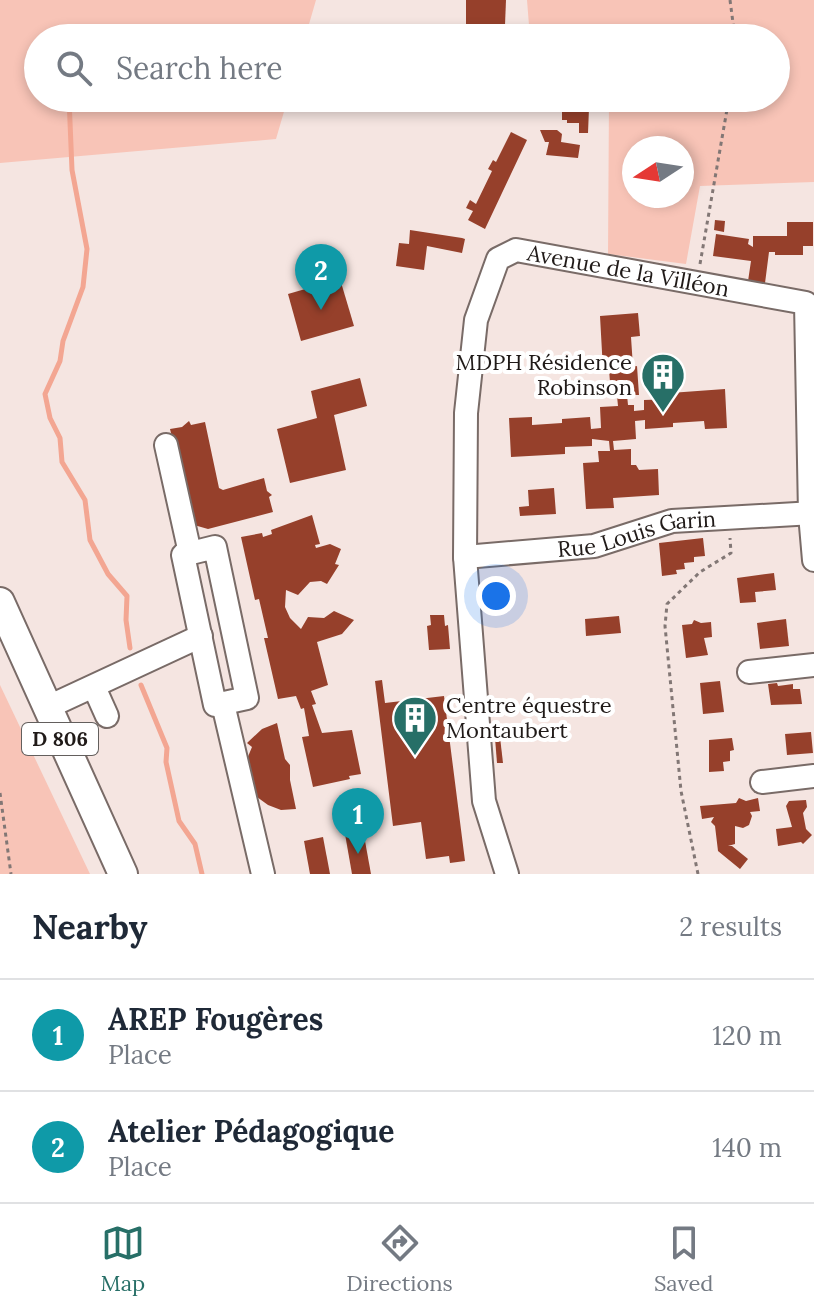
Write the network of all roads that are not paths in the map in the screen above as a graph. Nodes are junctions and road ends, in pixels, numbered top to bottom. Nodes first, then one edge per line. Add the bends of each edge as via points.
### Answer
1 (166, 445) dead end
2 (812, 514) edge
3 (190, 553) junction
4 (465, 557) junction
5 (814, 560) edge
6 (0, 602) edge
7 (201, 636) junction
8 (814, 665) edge
9 (749, 672) dead end
10 (94, 687) junction
11 (223, 704) junction
12 (46, 708) junction
13 (107, 716) dead end
14 (814, 776) edge
15 (762, 782) dead end
16 (123, 874) edge
17 (263, 874) edge
18 (507, 874) edge

1 - 3 street
2 - 4 street, Rue Louis Garin via 672,521 594,546
2 - 4 street, Avenue de la Villéon via 806,303 516,250 498,259 476,320 466,413
2 - 5 street, Avenue de la Villéon
3 - 7 street via 183,555
3 - 11 street via 215,547 247,698
4 - 18 street, Avenue de la Villéon via 484,801
6 - 12 main road, D 806
7 - 10 street
7 - 11 street via 215,705
8 - 9 street
10 - 12 street
10 - 13 street
11 - 17 street
12 - 16 main road, D 806
14 - 15 street

